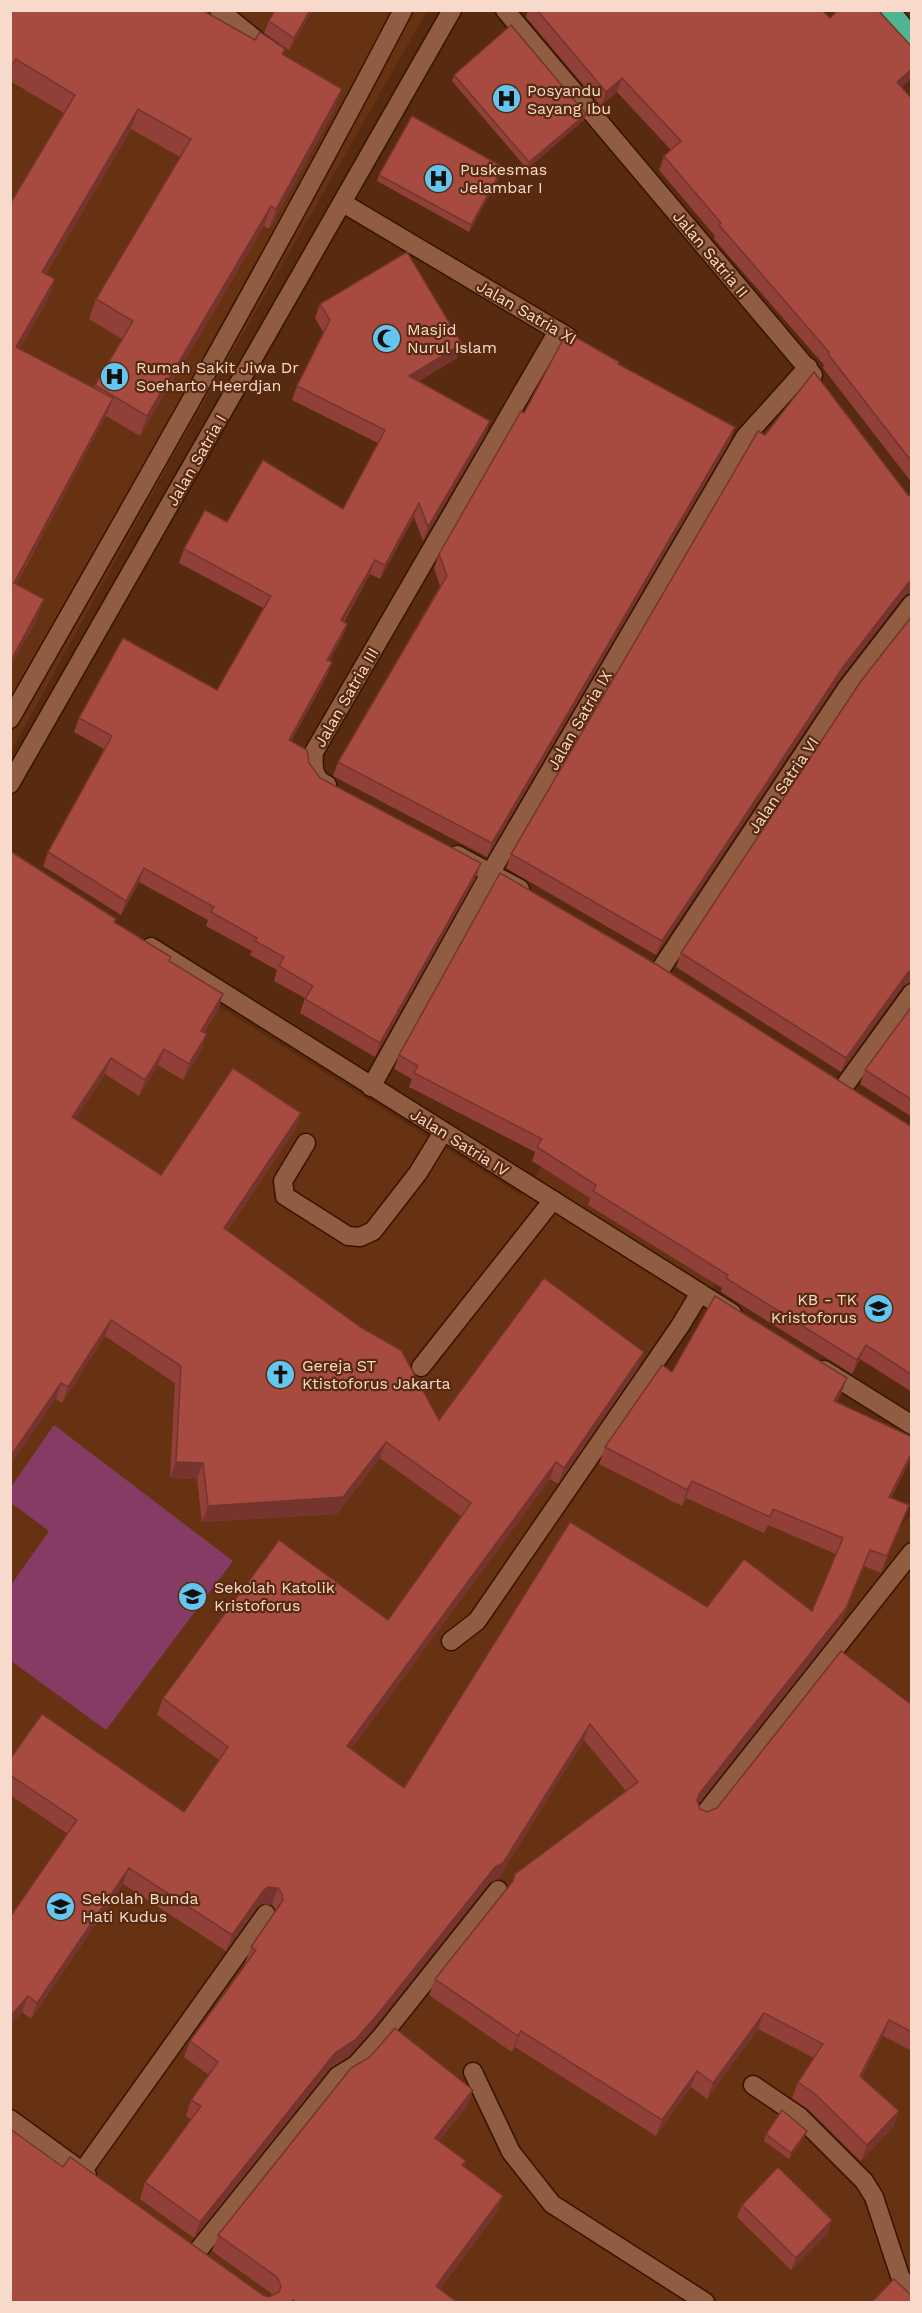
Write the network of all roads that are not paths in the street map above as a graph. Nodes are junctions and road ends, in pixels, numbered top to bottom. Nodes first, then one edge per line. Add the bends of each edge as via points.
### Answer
1 (219, 10) edge
2 (403, 10) edge
3 (452, 10) edge
4 (505, 10) edge
5 (890, 10) edge
6 (912, 36) edge
7 (285, 62) edge
8 (335, 90) edge
9 (356, 101) junction
10 (342, 203) junction
11 (558, 331) junction
12 (579, 343) edge
13 (808, 367) junction
14 (822, 385) edge
15 (912, 604) edge
16 (10, 719) edge
17 (10, 784) edge
18 (340, 792) edge
19 (440, 846) edge
20 (490, 872) junction
21 (530, 895) edge
22 (141, 940) edge
23 (640, 959) edge
24 (660, 970) junction
25 (679, 983) edge
26 (912, 993) edge
27 (824, 1076) edge
28 (371, 1087) junction
29 (443, 1132) junction
30 (306, 1143) dead end
31 (553, 1200) junction
32 (700, 1293) junction
33 (751, 1324) edge
34 (811, 1362) edge
35 (421, 1367) dead end
36 (912, 1425) edge
37 (912, 1552) edge
38 (451, 1641) dead end
39 (702, 1817) edge
40 (498, 1890) edge
41 (266, 1914) edge
42 (473, 2073) dead end
43 (753, 2085) dead end
44 (10, 2119) edge
45 (82, 2172) junction
46 (101, 2185) edge
47 (177, 2240) edge
48 (912, 2294) edge
49 (705, 2302) edge

1 - 7 street
2 - 9 street
3 - 10 street, Jalan Satria I
4 - 13 street, Jalan Satria II
5 - 6 highway
8 - 9 street
9 - 16 street
10 - 11 street, Jalan Satria XI
10 - 17 street, Jalan Satria I
11 - 12 street, Jalan Satria XI
11 - 18 street, Jalan Satria III via 314,752 313,771 320,782
13 - 14 street, Jalan Satria II
13 - 20 street, Jalan Satria IX via 739,434
15 - 24 street, Jalan Satria VI via 848,688
19 - 20 street
20 - 21 street
20 - 28 street, Jalan Satria IX
22 - 28 street, Jalan Satria IV
23 - 24 street
24 - 25 street
26 - 27 street via 848,1091
28 - 29 street, Jalan Satria IV
29 - 30 street via 418,1173 373,1231 360,1237 348,1236 285,1196 283,1181
29 - 31 street, Jalan Satria IV
31 - 32 street, Jalan Satria IV
31 - 35 street
32 - 33 street, Jalan Satria IV
32 - 38 street via 477,1621
34 - 36 street
37 - 39 street
40 - 47 street via 357,2065 338,2076 201,2257
41 - 45 street
42 - 49 street via 511,2152 552,2204
43 - 48 street via 800,2117 864,2181 874,2197 900,2276
44 - 45 street
45 - 46 street

